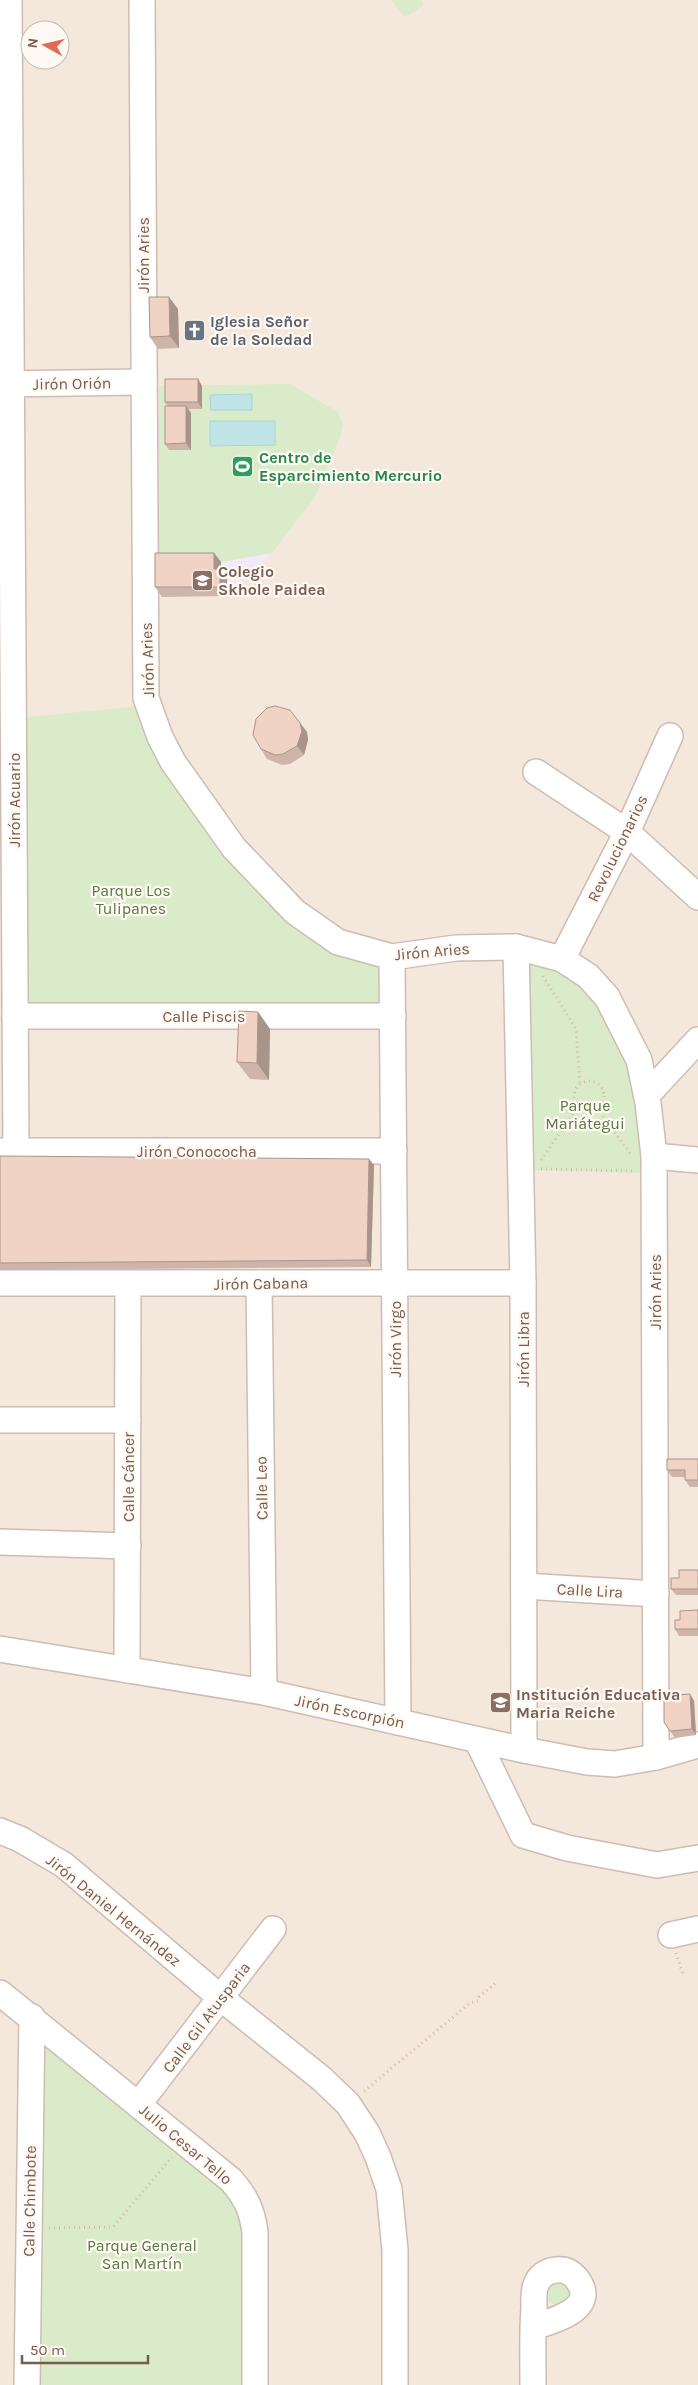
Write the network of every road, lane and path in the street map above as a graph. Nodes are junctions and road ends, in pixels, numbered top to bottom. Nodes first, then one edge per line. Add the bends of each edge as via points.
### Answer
1 (9, 0) edge
2 (142, 0) edge
3 (5, 82) edge
4 (144, 382) junction
5 (6, 384) edge
6 (670, 736) dead end
7 (536, 772) dead end
8 (627, 832) junction
9 (698, 897) edge
10 (516, 947) junction
11 (392, 957) junction
12 (562, 959) junction
13 (541, 973) dead end
14 (15, 1016) junction
15 (393, 1016) junction
16 (698, 1040) edge
17 (580, 1083) junction
18 (647, 1095) junction
19 (578, 1107) junction
20 (597, 1108) junction
21 (8, 1151) edge
22 (394, 1151) junction
23 (698, 1160) edge
24 (651, 1166) junction
25 (395, 1282) junction
26 (0, 1283) edge
27 (259, 1283) junction
28 (523, 1283) junction
29 (128, 1284) junction
30 (0, 1420) edge
31 (128, 1420) junction
32 (0, 1542) edge
33 (128, 1546) junction
34 (524, 1586) junction
35 (656, 1594) junction
36 (0, 1649) edge
37 (127, 1670) junction
38 (264, 1692) junction
39 (398, 1722) junction
40 (477, 1740) junction
41 (698, 1745) edge
42 (524, 1750) junction
43 (656, 1757) junction
44 (0, 1831) edge
45 (698, 1858) edge
46 (698, 1928) edge
47 (273, 1929) dead end
48 (674, 1947) joint
49 (683, 1974) dead end
50 (497, 1982) dead end
51 (0, 1993) edge
52 (222, 1998) junction
53 (32, 2017) junction
54 (348, 2104) junction
55 (138, 2105) junction
56 (176, 2152) dead end
57 (43, 2228) dead end
58 (533, 2327) dead end
59 (28, 2385) edge
60 (255, 2385) edge
61 (395, 2385) edge
62 (533, 2385) edge

1 - 3 street, Jirón Acuario
2 - 4 street, Jirón Aries
3 - 5 street, Jirón Acuario
4 - 5 street, Jirón Orión
4 - 11 street, Jirón Aries via 146,698 160,737 173,762 234,848 295,912 338,942
5 - 14 street, Jirón Acuario
6 - 8 street, Revolucionarios
7 - 8 street
8 - 9 street
8 - 12 street, Revolucionarios
10 - 11 street, Jirón Aries via 456,948
10 - 12 street, Jirón Aries
10 - 28 street, Jirón Libra
11 - 15 street, Jirón Virgo
12 - 18 street, Jirón Aries via 588,976 607,997 636,1053
13 - 17 path via 576,1029
14 - 15 street, Calle Piscis
14 - 21 street, Jirón Acuario
15 - 22 street, Jirón Virgo
16 - 18 street
17 - 19 path via 574,1095
17 - 20 path via 592,1081 601,1087 603,1099
18 - 24 street, Jirón Aries
19 - 20 path via 588,1111
19 - 24 path via 535,1169
20 - 24 path
21 - 22 street, Jirón Conococha
22 - 25 street, Jirón Virgo
23 - 24 street
24 - 35 street, Jirón Aries
25 - 27 street, Jirón Cabana
25 - 28 street, Jirón Cabana
25 - 39 street, Jirón Virgo
26 - 29 street, Jirón Cabana
27 - 29 street, Jirón Cabana
27 - 38 street, Calle Leo
28 - 34 street, Jirón Libra
29 - 31 street, Calle Cáncer
30 - 31 street
31 - 33 street, Calle Cáncer
32 - 33 street
33 - 37 street, Calle Cáncer
34 - 35 street, Calle Lira
34 - 42 street, Jirón Libra
35 - 43 street, Jirón Aries
36 - 37 street, Jirón Escorpión
37 - 38 street, Jirón Escorpión
38 - 39 street, Jirón Escorpión
39 - 40 street, Jirón Escorpión
40 - 42 street, Jirón Escorpión
40 - 45 street via 523,1835 567,1848 657,1865
41 - 43 street, Jirón Escorpión
42 - 43 street, Jirón Escorpión via 615,1764
44 - 52 street, Jirón Daniel Hernández via 64,1865
46 - 48 street
47 - 52 street, Calle Gil Atusparia
48 - 49 path
50 - 54 path via 478,2001 470,2003 411,2049
51 - 53 street, Julio Cesar Tello
52 - 54 street, Jirón Daniel Hernández
52 - 55 street, Calle Gil Atusparia
53 - 55 street, Julio Cesar Tello
53 - 59 street, Calle Chimbote
54 - 61 street, Jirón Daniel Hernández via 367,2133 389,2189 395,2250
55 - 60 street, Julio Cesar Tello via 231,2180 244,2195 252,2212 255,2232
56 - 57 path via 112,2227
58 - 62 street

